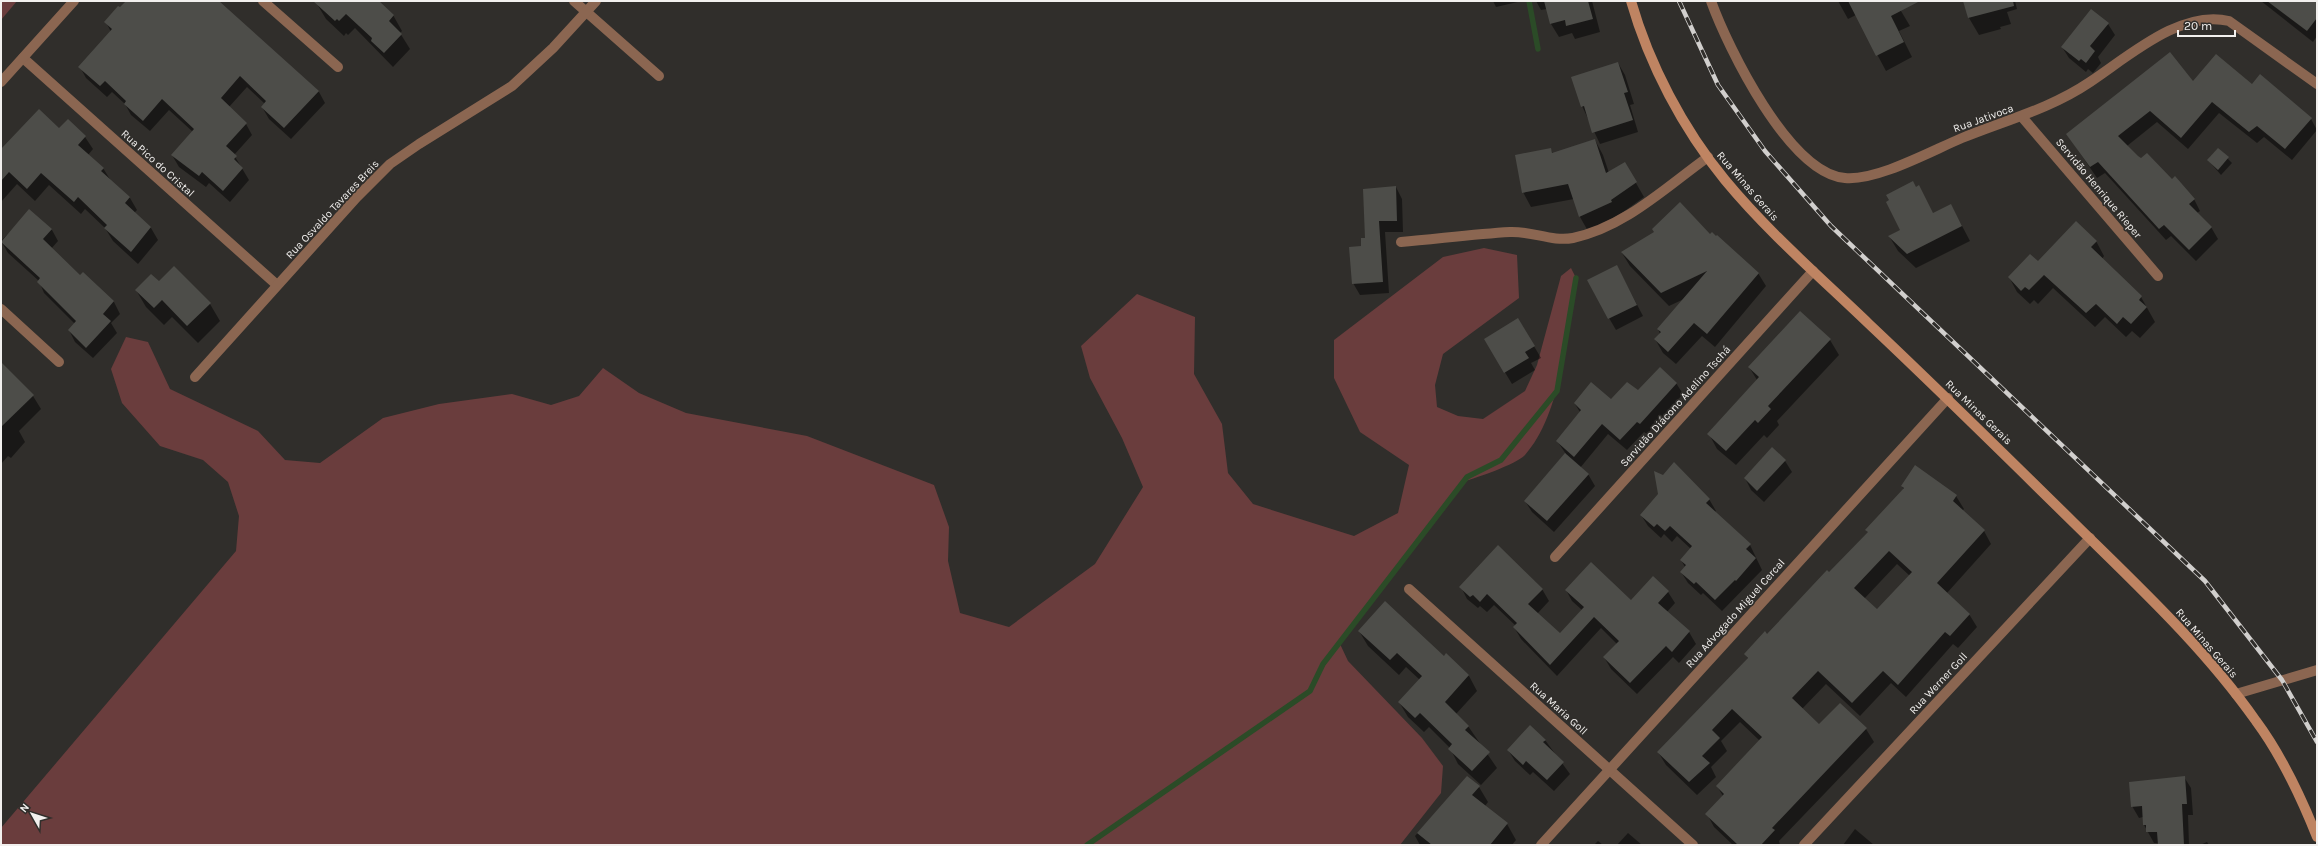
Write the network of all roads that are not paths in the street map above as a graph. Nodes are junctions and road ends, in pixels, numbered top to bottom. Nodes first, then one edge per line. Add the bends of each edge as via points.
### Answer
1 (74, 1) edge
2 (263, 1) edge
3 (574, 1) edge
4 (596, 1) edge
5 (1631, 1) edge
6 (1711, 1) edge
7 (587, 12) junction
8 (23, 58) junction
9 (338, 67) dead end
10 (660, 76) dead end
11 (1, 82) edge
12 (2317, 84) edge
13 (2022, 117) junction
14 (1708, 157) junction
15 (1401, 242) dead end
16 (1813, 271) junction
17 (2158, 276) dead end
18 (277, 286) junction
19 (1, 309) edge
20 (58, 362) dead end
21 (195, 377) dead end
22 (1948, 398) junction
23 (2090, 538) junction
24 (1555, 557) dead end
25 (1409, 590) dead end
26 (2317, 670) edge
27 (2236, 694) junction
28 (1609, 770) junction
29 (2317, 837) edge
30 (1541, 845) edge
31 (1693, 845) edge
32 (1804, 845) edge

1 - 8 street
2 - 9 street
3 - 7 street
4 - 7 street, Rua Osvaldo Tavares Breis
5 - 14 main road, Rua Minas Gerais via 1651,54 1673,101
6 - 13 street, Rua Jativoca via 1744,72 1770,114 1791,143 1830,174 1853,178 1882,172 1969,135
7 - 10 street
7 - 18 street, Rua Osvaldo Tavares Breis via 554,48 512,86 390,164
8 - 11 street
8 - 18 street, Rua Pico do Cristal
12 - 13 street, Rua Jativoca via 2252,35 2229,21 2215,17 2180,26 2145,45 2072,94
13 - 17 street, Servidão Henrique Rieper
14 - 15 street via 1617,222 1573,238 1556,239 1511,232
14 - 16 main road, Rua Minas Gerais via 1763,223
16 - 22 main road, Rua Minas Gerais
16 - 24 street, Servidão Diácono Adelino Tschá
18 - 21 street, Rua Osvaldo Tavares Breis
19 - 20 street
22 - 23 main road, Rua Minas Gerais
22 - 28 street, Rua Advogado Miguel Cercal
23 - 27 main road, Rua Minas Gerais via 2179,627
23 - 32 street, Rua Werner Goll
25 - 28 street, Rua Maria Goll
26 - 27 street
27 - 29 main road, Rua Minas Gerais via 2275,749
28 - 30 street, Rua Advogado Miguel Cercal
28 - 31 street, Rua Maria Goll

